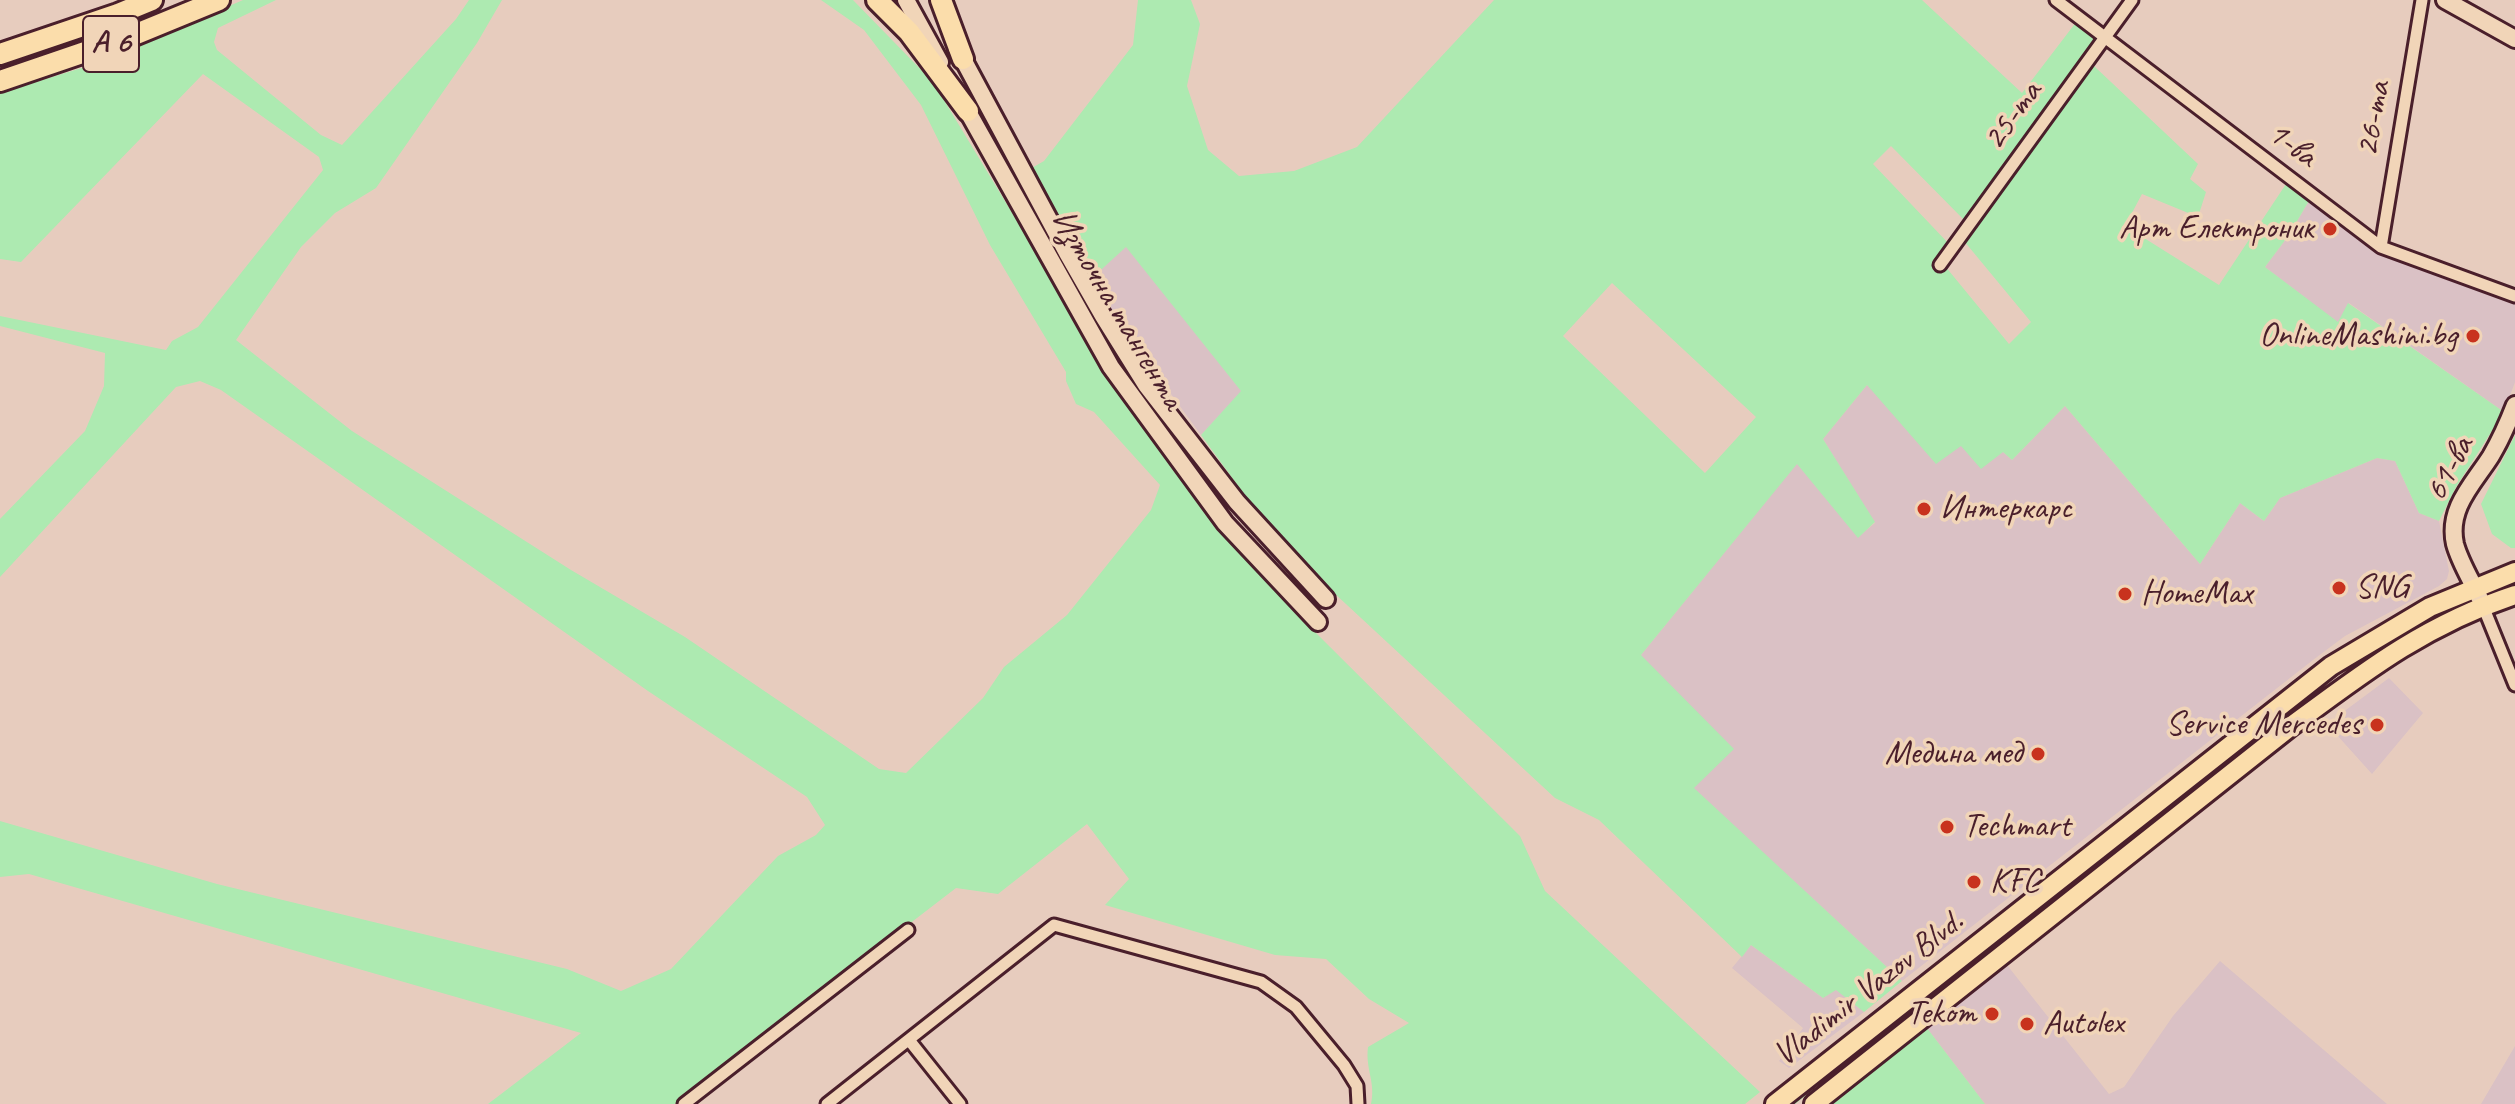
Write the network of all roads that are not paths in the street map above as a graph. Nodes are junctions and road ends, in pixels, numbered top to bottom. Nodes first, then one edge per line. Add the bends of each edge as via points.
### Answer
1 (152, 0) edge
2 (219, 0) edge
3 (877, 0) edge
4 (906, 0) edge
5 (932, 0) edge
6 (941, 0) edge
7 (2056, 0) edge
8 (2132, 0) edge
9 (2422, 0) edge
10 (2445, 0) edge
11 (2105, 38) junction
12 (2515, 39) edge
13 (0, 54) edge
14 (963, 59) junction
15 (0, 81) edge
16 (968, 111) junction
17 (2381, 247) junction
18 (1940, 265) dead end
19 (2515, 296) edge
20 (2515, 405) edge
21 (2515, 572) edge
22 (2515, 595) edge
23 (2479, 597) junction
24 (1326, 599) dead end
25 (1318, 622) dead end
26 (2515, 685) edge
27 (908, 930) dead end
28 (909, 1040) junction
29 (684, 1104) edge
30 (827, 1104) edge
31 (960, 1104) edge
32 (1358, 1104) edge
33 (1775, 1104) edge
34 (1814, 1104) edge

1 - 13 highway, A 6
2 - 15 highway, A 6
3 - 16 highway via 909,32
4 - 16 street, Източна тангента
5 - 14 street, Източна тангента
6 - 14 highway
7 - 11 street, 1-ва
8 - 11 street, 25-та
9 - 17 street, 26-та
10 - 12 street
11 - 17 street, 1-ва
11 - 18 street, 25-та
14 - 24 street, Източна тангента via 1146,385 1237,502
16 - 25 street, Източна тангента via 1111,367 1225,523
17 - 19 street, 1-ва
20 - 23 street, 61-ва via 2453,523 2455,545
21 - 23 main road, Vladimir Vazov Blvd.
22 - 23 main road, Vladimir Vazov Blvd.
23 - 26 street
23 - 33 main road, Vladimir Vazov Blvd. via 2430,607 2331,666
23 - 34 main road, Vladimir Vazov Blvd. via 2290,727
27 - 29 street
28 - 30 street
28 - 31 street
28 - 32 street via 1054,925 1261,982 1296,1007 1344,1065 1357,1086

